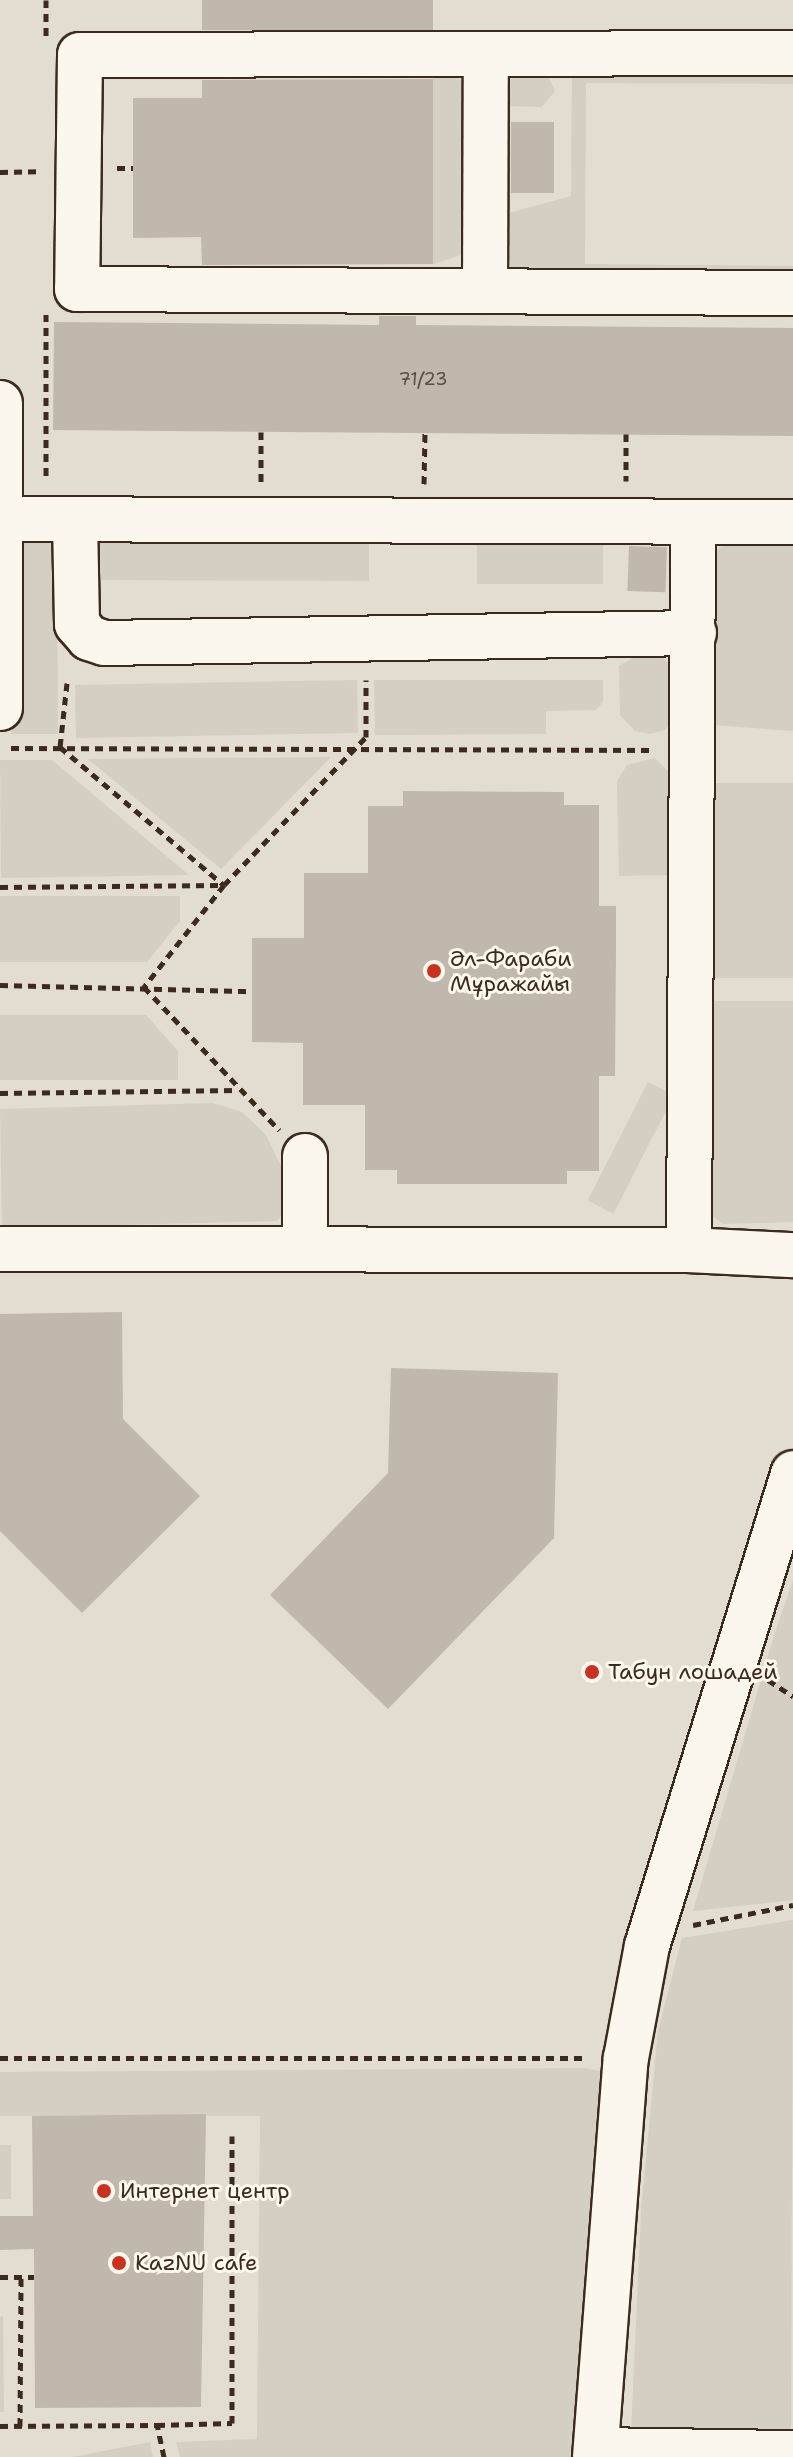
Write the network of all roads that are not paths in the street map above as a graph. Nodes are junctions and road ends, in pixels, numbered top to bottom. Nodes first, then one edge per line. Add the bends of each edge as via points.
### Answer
1 (793, 53) edge
2 (486, 54) junction
3 (485, 291) junction
4 (793, 293) edge
5 (0, 403) edge
6 (1, 519) edge
7 (75, 520) junction
8 (793, 522) edge
9 (693, 525) junction
10 (694, 633) junction
11 (0, 708) edge
12 (305, 1156) road end
13 (305, 1245) junction
14 (0, 1249) edge
15 (689, 1250) junction
16 (793, 1255) edge
17 (793, 1473) edge
18 (596, 2454) edge
19 (779, 2454) edge

1 - 2 street
2 - 3 street
2 - 3 street via 80,55 77,289
3 - 4 street
5 - 6 street
6 - 7 street
6 - 11 street
7 - 9 street
7 - 10 street via 77,624 89,638 104,643
8 - 9 street
9 - 10 street
10 - 15 street
12 - 13 street
13 - 14 street
13 - 15 street
15 - 16 street
17 - 18 street via 666,1880 626,2058
18 - 19 street

